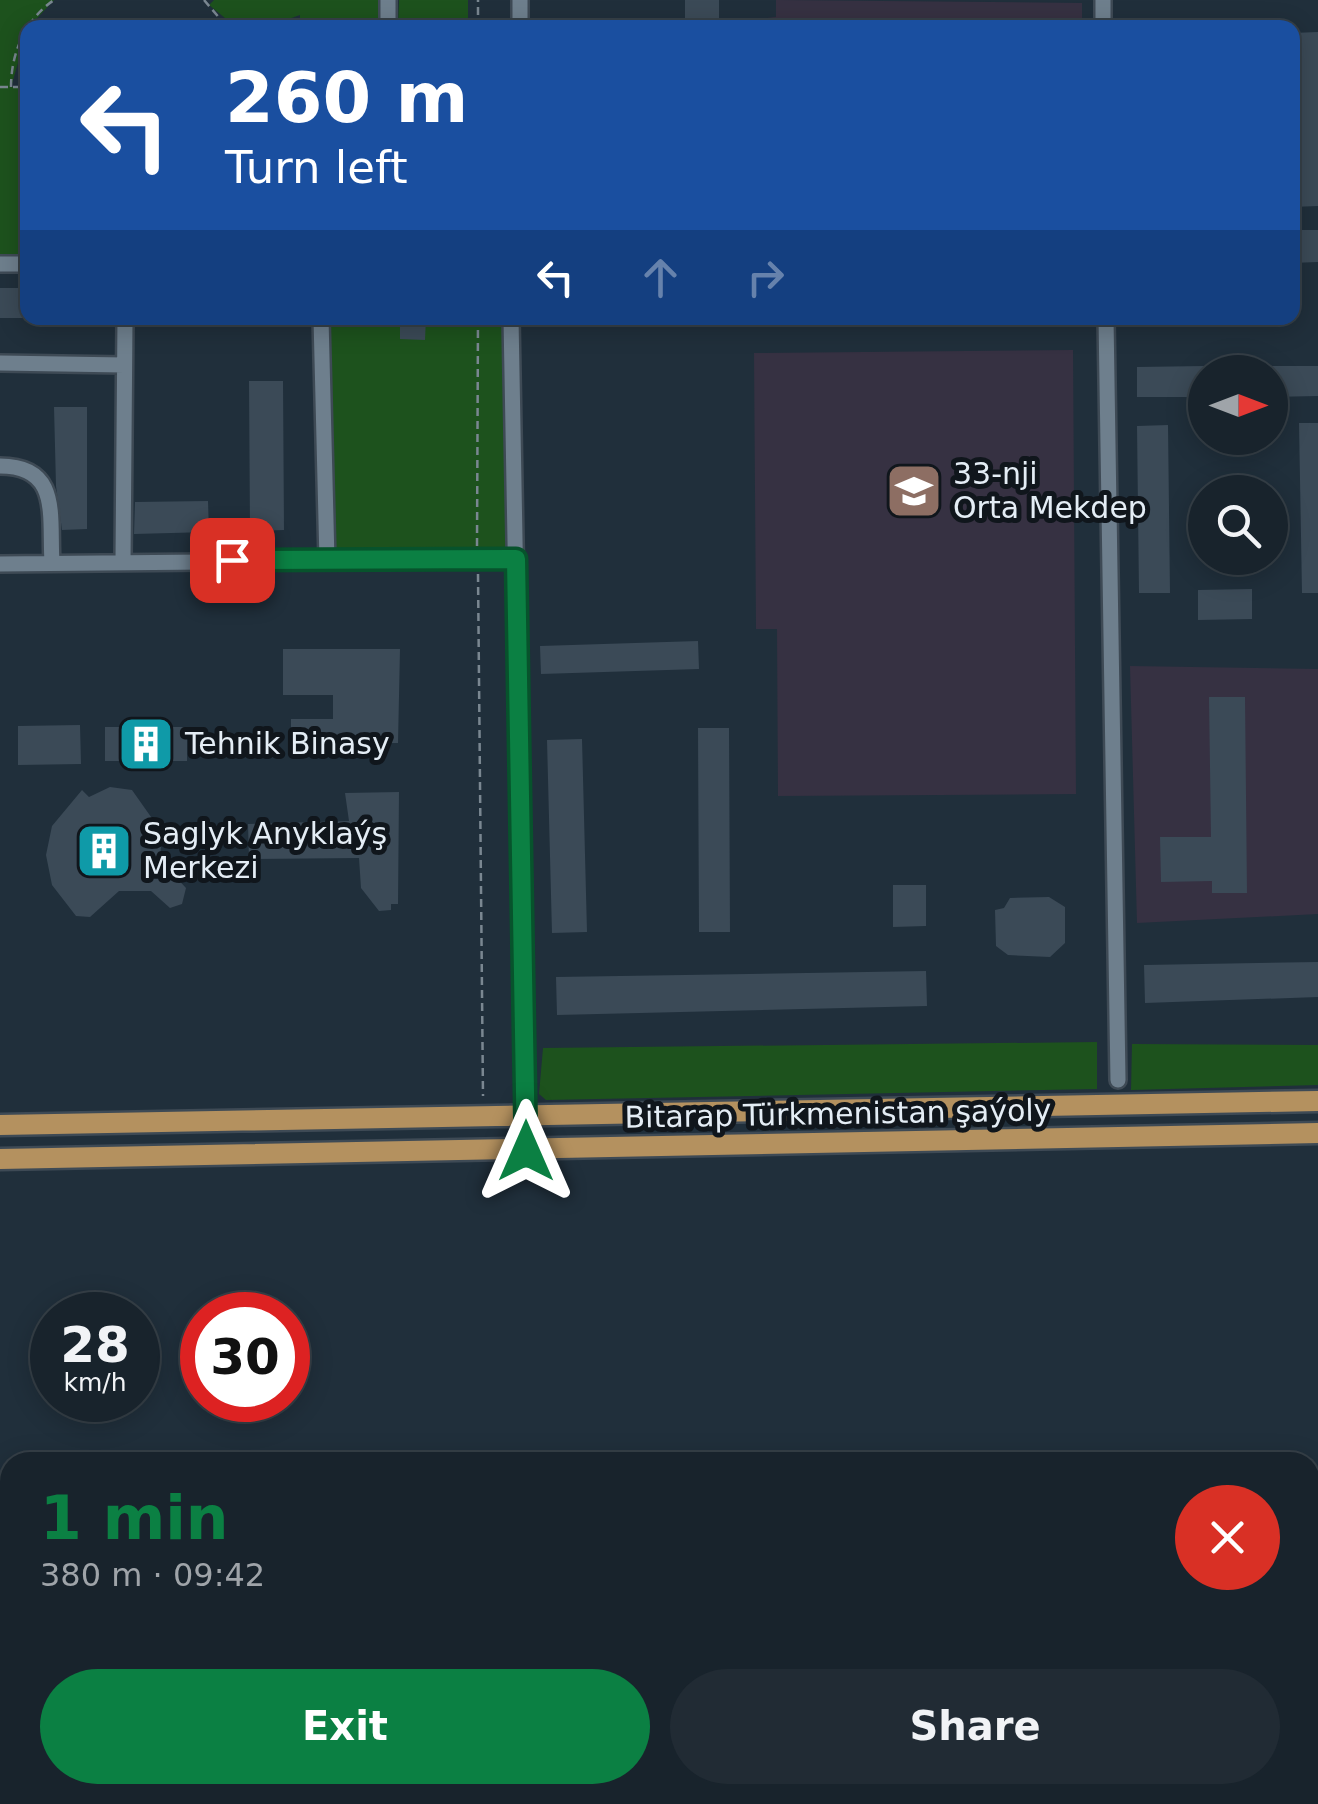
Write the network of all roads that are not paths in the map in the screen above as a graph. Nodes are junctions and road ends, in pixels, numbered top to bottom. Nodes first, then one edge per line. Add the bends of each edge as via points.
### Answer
1 (125, 325) edge
2 (321, 325) edge
3 (512, 325) edge
4 (1106, 325) edge
5 (0, 363) edge
6 (124, 365) junction
7 (0, 466) edge
8 (516, 559) junction
9 (123, 560) junction
10 (328, 561) junction
11 (52, 562) junction
12 (0, 564) edge
13 (1118, 1080) dead end
14 (1318, 1101) edge
15 (526, 1116) junction
16 (0, 1125) edge
17 (1318, 1133) edge
18 (526, 1151) junction
19 (0, 1160) edge

1 - 6 street
2 - 10 street
3 - 8 street
4 - 13 street
5 - 6 street
6 - 9 street
7 - 11 street via 41,478
8 - 10 street
8 - 15 street
9 - 10 street
9 - 11 street
11 - 12 street
14 - 15 main road, Bitarap Türkmenistan şaýoly
15 - 16 main road, Bitarap Türkmenistan şaýoly
15 - 18 street
17 - 18 main road, Bitarap Türkmenistan şaýoly
18 - 19 main road, Bitarap Türkmenistan şaýoly

